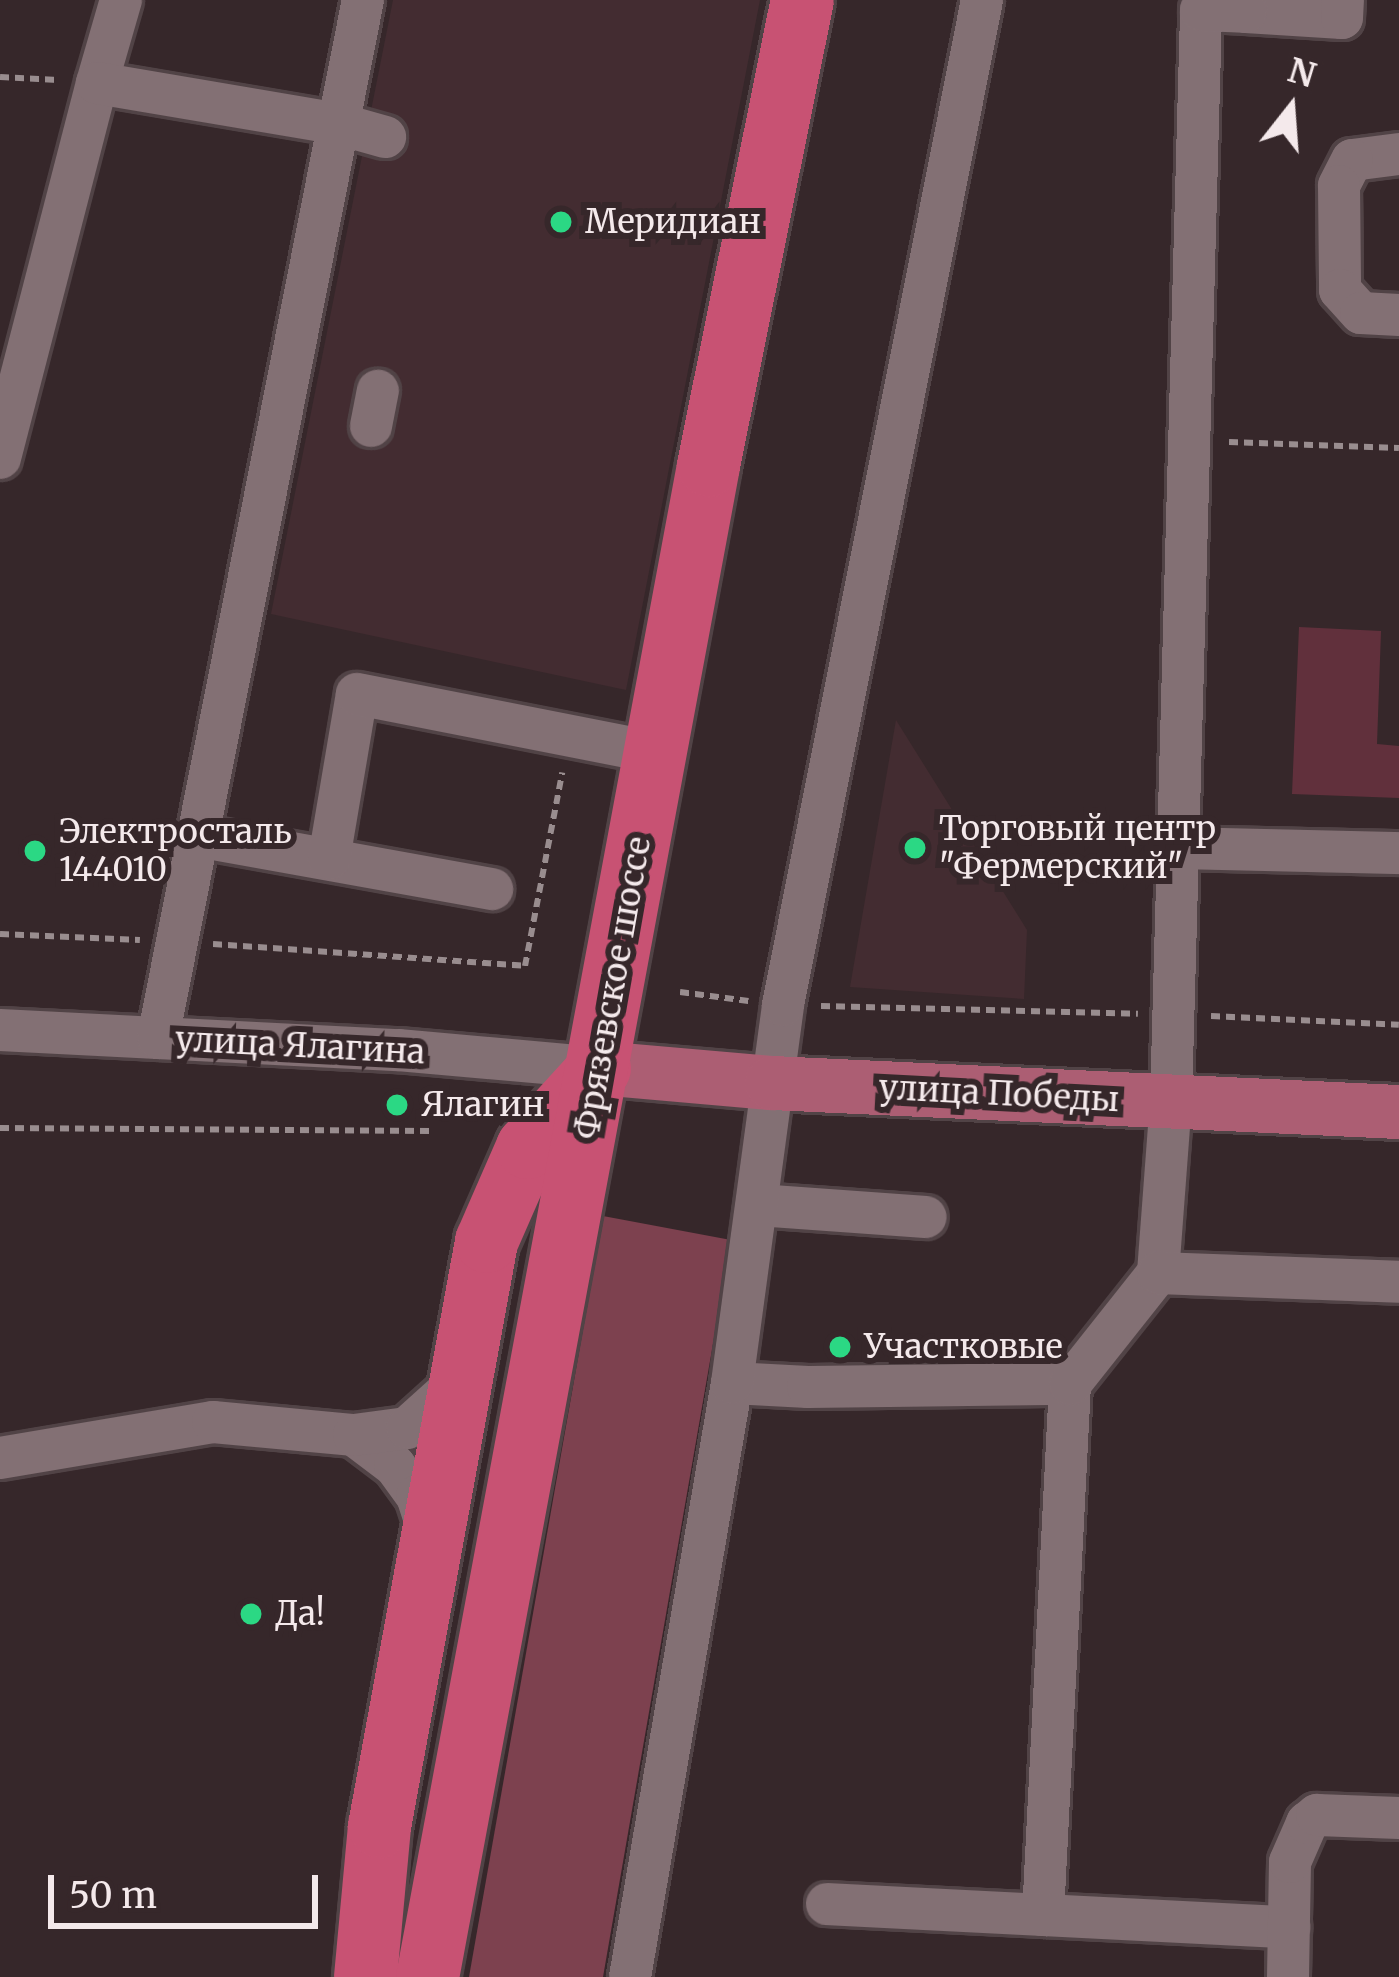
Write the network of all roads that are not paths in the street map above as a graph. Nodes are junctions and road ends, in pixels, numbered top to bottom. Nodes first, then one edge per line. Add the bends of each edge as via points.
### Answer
1 (121, 0) edge
2 (363, 0) edge
3 (802, 0) edge
4 (982, 0) edge
5 (1342, 0) edge
6 (1242, 6) edge
7 (97, 83) junction
8 (339, 124) junction
9 (385, 137) dead end
10 (1399, 154) edge
11 (1399, 315) edge
12 (0, 458) edge
13 (655, 752) junction
14 (197, 836) junction
15 (1178, 848) junction
16 (1399, 853) edge
17 (329, 859) junction
18 (492, 889) dead end
19 (0, 1030) edge
20 (158, 1038) junction
21 (599, 1068) junction
22 (772, 1083) junction
23 (1171, 1102) junction
24 (1399, 1112) edge
25 (758, 1205) junction
26 (926, 1217) dead end
27 (1158, 1273) junction
28 (1399, 1282) edge
29 (732, 1382) junction
30 (457, 1383) junction
31 (1070, 1384) junction
32 (354, 1435) junction
33 (0, 1458) edge
34 (431, 1538) junction
35 (1399, 1818) edge
36 (826, 1904) dead end
37 (1043, 1915) junction
38 (1289, 1927) junction
39 (365, 1977) edge
40 (427, 1977) edge
41 (630, 1977) edge
42 (1288, 1977) edge

1 - 7 street
2 - 8 street
3 - 13 highway, Фрязевское шоссе
4 - 22 street
5 - 6 street via 1342,18
6 - 15 street via 1201,10
7 - 8 street
7 - 12 street
8 - 9 street
8 - 14 street
10 - 11 street via 1352,160 1339,185 1340,290 1361,313
13 - 17 street via 357,694
13 - 21 highway, Фрязевское шоссе
14 - 17 street
14 - 20 street
15 - 16 street
15 - 23 street
17 - 18 street
19 - 20 street, улица Ялагина
20 - 21 street, улица Ялагина
21 - 22 main road, улица Победы
21 - 30 highway via 527,1147 486,1241
21 - 40 highway, Фрязевское шоссе
22 - 23 main road, улица Победы
22 - 25 street
23 - 24 main road, улица Победы
23 - 27 street
25 - 26 street
25 - 29 street
27 - 28 street
27 - 31 street
29 - 31 street
29 - 41 street
30 - 32 street via 407,1428
30 - 34 highway
31 - 37 street
32 - 33 street via 213,1422
32 - 34 street via 417,1496
34 - 39 highway via 379,1826
35 - 38 street via 1317,1815 1307,1823 1290,1862
36 - 37 street
37 - 38 street
38 - 42 street

